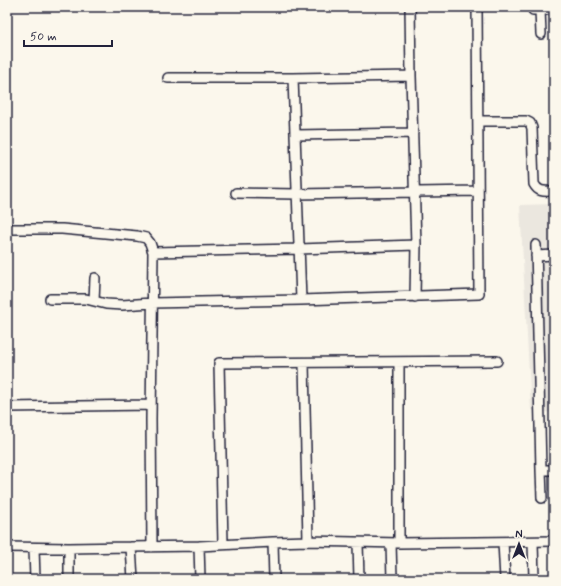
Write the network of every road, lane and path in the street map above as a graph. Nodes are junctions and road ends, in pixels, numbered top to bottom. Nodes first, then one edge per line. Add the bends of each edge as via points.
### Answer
1 (410, 7) edge
2 (477, 7) edge
3 (554, 10) edge
4 (541, 34) dead end
5 (411, 76) junction
6 (168, 78) dead end
7 (293, 78) junction
8 (478, 122) junction
9 (413, 133) junction
10 (295, 135) junction
11 (478, 191) junction
12 (554, 191) edge
13 (236, 193) dead end
14 (414, 193) junction
15 (297, 194) junction
16 (7, 229) edge
17 (416, 245) junction
18 (536, 245) dead end
19 (299, 249) junction
20 (152, 252) junction
21 (554, 255) edge
22 (536, 256) junction
23 (96, 278) dead end
24 (415, 297) junction
25 (50, 299) dead end
26 (301, 300) junction
27 (94, 301) junction
28 (152, 303) junction
29 (399, 362) junction
30 (497, 362) dead end
31 (304, 363) junction
32 (151, 404) junction
33 (7, 407) edge
34 (541, 470) junction
35 (554, 470) edge
36 (542, 498) dead end
37 (308, 541) junction
38 (554, 541) edge
39 (273, 542) junction
40 (358, 542) junction
41 (395, 542) junction
42 (503, 542) junction
43 (533, 542) junction
44 (223, 544) junction
45 (198, 546) junction
46 (7, 547) edge
47 (131, 547) junction
48 (152, 547) junction
49 (34, 548) junction
50 (69, 548) junction
51 (35, 579) edge
52 (69, 579) edge
53 (133, 579) edge
54 (200, 579) edge
55 (274, 579) edge
56 (359, 579) edge
57 (392, 579) edge
58 (504, 579) edge
59 (534, 579) edge

1 - 5 street
2 - 8 street
3 - 4 street via 536,10
5 - 7 street
5 - 9 street
6 - 7 street
7 - 10 street
8 - 11 street
8 - 12 street via 526,120 530,123 534,184 536,189
9 - 10 street
9 - 14 street
10 - 15 street
11 - 14 street
11 - 24 street via 479,294
13 - 15 street
14 - 15 street
14 - 17 street
15 - 19 street
16 - 20 street via 62,229 137,236 146,238
17 - 19 street
17 - 24 street
18 - 22 street
19 - 20 street
19 - 26 street
20 - 28 street
21 - 22 street
22 - 34 street
23 - 27 street
24 - 26 street
25 - 27 street
26 - 28 street
27 - 28 street via 122,305
28 - 32 street
29 - 30 street
29 - 31 street
29 - 41 street
31 - 37 street
31 - 44 street via 219,363
32 - 33 street
32 - 48 street
34 - 35 street
34 - 36 street
37 - 39 street
37 - 40 street
38 - 43 street
39 - 44 street
39 - 55 street
40 - 41 street
40 - 56 street
41 - 42 street
41 - 57 street
42 - 43 street
42 - 58 street
43 - 59 street
44 - 45 street
45 - 48 street
45 - 54 street
46 - 49 street
47 - 48 street
47 - 50 street
47 - 53 street
49 - 50 street
49 - 51 street
50 - 52 street

